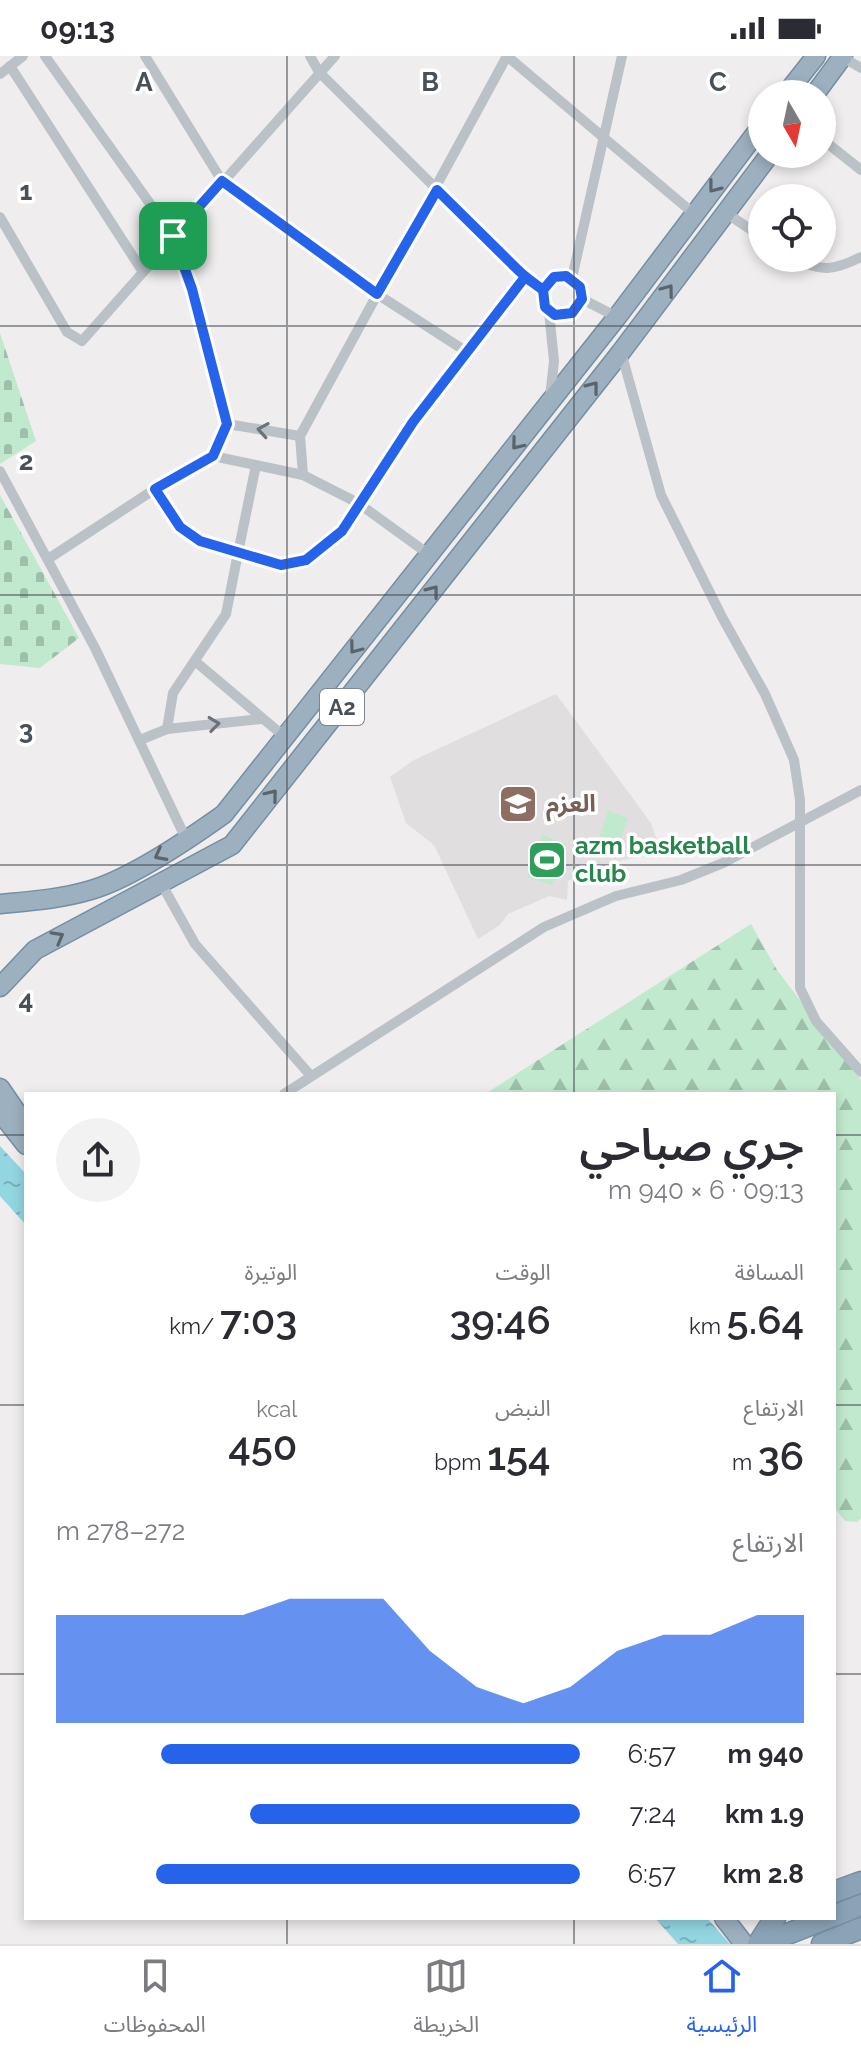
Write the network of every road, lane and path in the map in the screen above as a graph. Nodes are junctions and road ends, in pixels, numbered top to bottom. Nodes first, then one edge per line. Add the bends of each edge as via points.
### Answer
1 (23, 56) edge
2 (45, 56) edge
3 (145, 56) edge
4 (310, 56) edge
5 (335, 56) edge
6 (507, 56) edge
7 (622, 56) edge
8 (816, 56) edge
9 (842, 57) edge
10 (10, 66) junction
11 (861, 68) edge
12 (319, 72) junction
13 (0, 74) edge
14 (797, 80) edge
15 (825, 80) edge
16 (603, 137) junction
17 (748, 143) edge
18 (836, 150) edge
19 (760, 168) edge
20 (861, 170) edge
21 (222, 181) junction
22 (437, 190) junction
23 (693, 213) junction
24 (726, 213) junction
25 (0, 217) edge
26 (748, 228) edge
27 (173, 236) junction
28 (861, 257) edge
29 (836, 269) edge
30 (143, 272) junction
31 (525, 277) junction
32 (572, 278) junction
33 (543, 290) junction
34 (377, 294) junction
35 (582, 299) junction
36 (549, 312) junction
37 (617, 317) junction
38 (467, 352) junction
39 (621, 352) junction
40 (548, 405) junction
41 (227, 424) junction
42 (300, 436) junction
43 (213, 456) junction
44 (256, 465) junction
45 (0, 471) edge
46 (303, 475) junction
47 (155, 489) junction
48 (358, 503) junction
49 (238, 553) junction
50 (427, 553) junction
51 (48, 559) junction
52 (196, 662) junction
53 (261, 719) junction
54 (167, 729) junction
55 (140, 740) junction
56 (283, 742) junction
57 (298, 763) junction
58 (861, 790) edge
59 (798, 826) junction
60 (187, 841) junction
61 (161, 883) junction
62 (0, 904) edge
63 (0, 987) edge
64 (861, 1072) edge
65 (311, 1076) junction
66 (0, 1088) edge
67 (287, 1092) edge
68 (0, 1112) edge
69 (24, 1123) edge
70 (24, 1142) edge
71 (861, 1882) edge
72 (836, 1891) edge
73 (861, 1905) edge
74 (836, 1915) edge
75 (726, 1920) edge
76 (741, 1920) edge
77 (774, 1920) edge
78 (823, 1920) edge
79 (861, 1928) edge
80 (744, 1944) edge
81 (759, 1944) edge
82 (822, 1944) edge

1 - 10 street
2 - 27 street
3 - 21 street
4 - 12 street
5 - 12 street
6 - 16 street
6 - 22 street
7 - 16 street
8 - 14 highway
9 - 11 street
9 - 15 highway
10 - 13 street
10 - 30 street
12 - 21 street
12 - 22 street
16 - 23 street
16 - 32 street
17 -> 23 highway, A2
18 - 20 street
19 - 24 highway, A2
21 - 27 street
21 - 34 street
22 - 31 street
22 - 34 street
23 - 37 highway, A2
24 - 26 street
39 -> 24 highway, A2
25 - 30 street via 75,341 84,340
27 - 30 street
27 - 41 street
28 - 29 street
31 - 33 street
31 - 38 street
32 - 33 street via 554,277
32 - 35 street
33 - 36 street
34 - 38 street
34 - 42 street
35 - 36 street via 572,313
35 - 37 street
36 - 40 street via 554,361
37 - 40 highway, A2
38 - 48 street
57 -> 39 highway, A2
39 - 59 street via 661,495 788,744 798,780
40 -> 50 highway, A2
42 -> 41 street
41 - 43 street
42 - 46 street
43 - 44 street
43 - 47 street
44 - 46 street
44 - 49 street
45 - 51 street
46 - 48 street
47 - 49 street via 187,533
47 - 51 street
48 - 49 street via 342,531 306,560 281,565
48 - 50 street
49 - 52 street via 226,614
50 -> 56 highway, A2
51 - 55 street
52 - 53 street
52 - 54 street via 173,693
54 -> 53 street
53 - 56 street
54 - 55 street
55 - 60 street
56 - 57 highway
56 - 60 highway, A2 via 224,814
61 -> 57 highway, A2 via 232,845
58 - 59 street
59 - 64 street via 803,998
59 - 65 street via 681,880 616,896 544,927
60 -> 62 highway, A2 via 95,889
63 -> 61 highway, A2 via 35,950
61 - 65 street via 195,944
65 - 67 street
66 - 69 highway
68 - 70 highway
71 - 72 highway
73 - 74 highway
75 - 80 highway
76 - 81 highway
77 - 81 highway
78 - 81 highway
79 - 82 highway

